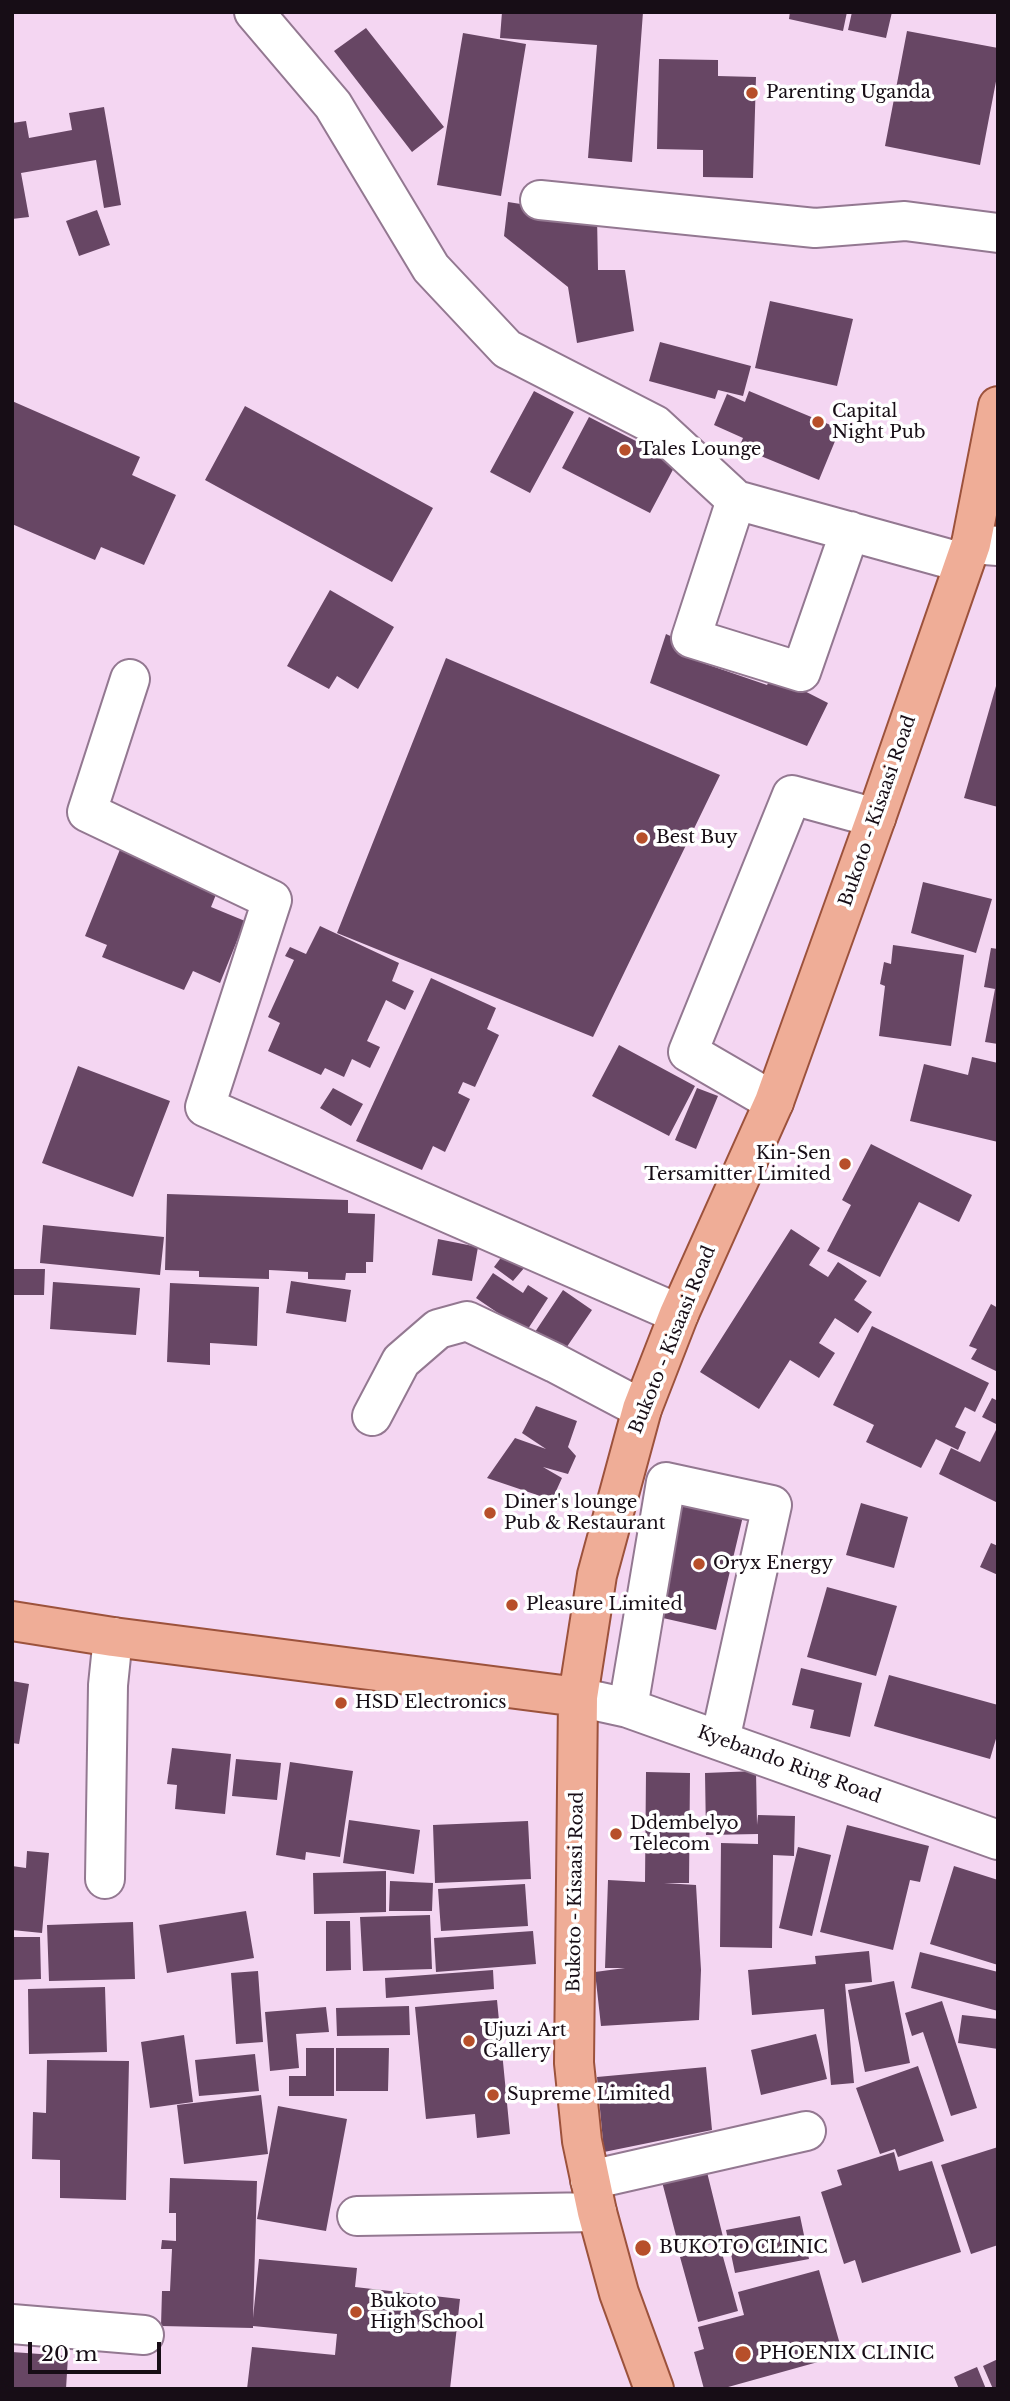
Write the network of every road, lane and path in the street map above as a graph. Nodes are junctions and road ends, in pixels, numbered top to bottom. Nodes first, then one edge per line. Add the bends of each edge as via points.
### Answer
1 (254, 12) edge
2 (540, 200) dead end
3 (998, 233) edge
4 (998, 406) edge
5 (736, 500) junction
6 (850, 531) junction
7 (977, 551) edge
8 (130, 679) dead end
9 (876, 818) junction
10 (774, 1101) junction
11 (679, 1314) junction
12 (642, 1409) junction
13 (372, 1416) dead end
14 (12, 1621) edge
15 (113, 1637) junction
16 (578, 1698) junction
17 (628, 1708) junction
18 (720, 1740) junction
19 (998, 1840) edge
20 (105, 1879) dead end
21 (806, 2131) dead end
22 (593, 2196) junction
23 (358, 2216) dead end
24 (12, 2324) edge
25 (144, 2335) dead end
26 (654, 2389) edge

1 - 5 street via 333,105 431,268 507,349 655,425
2 - 3 street via 815,228 905,221
4 - 7 main road, Bukoto - Kisaasi Road
5 - 6 street
5 - 6 street via 691,638 802,672
6 - 7 street
7 - 9 main road, Bukoto - Kisaasi Road
8 - 11 street via 87,812 272,900 205,1107
9 - 10 main road, Bukoto - Kisaasi Road
9 - 10 street via 792,795 688,1052
10 - 11 main road, Bukoto - Kisaasi Road
11 - 12 main road, Bukoto - Kisaasi Road
12 - 13 street via 467,1321 438,1329 401,1361
12 - 16 main road, Bukoto - Kisaasi Road via 597,1575
14 - 15 main road
15 - 16 main road
15 - 20 street
16 - 17 street, Kyebando Ring Road
16 - 22 main road, Bukoto - Kisaasi Road via 574,2063
17 - 18 street, Kyebando Ring Road
17 - 18 street via 666,1482 772,1505
18 - 19 street, Kyebando Ring Road
21 - 22 street
22 - 23 street
22 - 26 main road, Bukoto - Kisaasi Road via 619,2293
24 - 25 street

